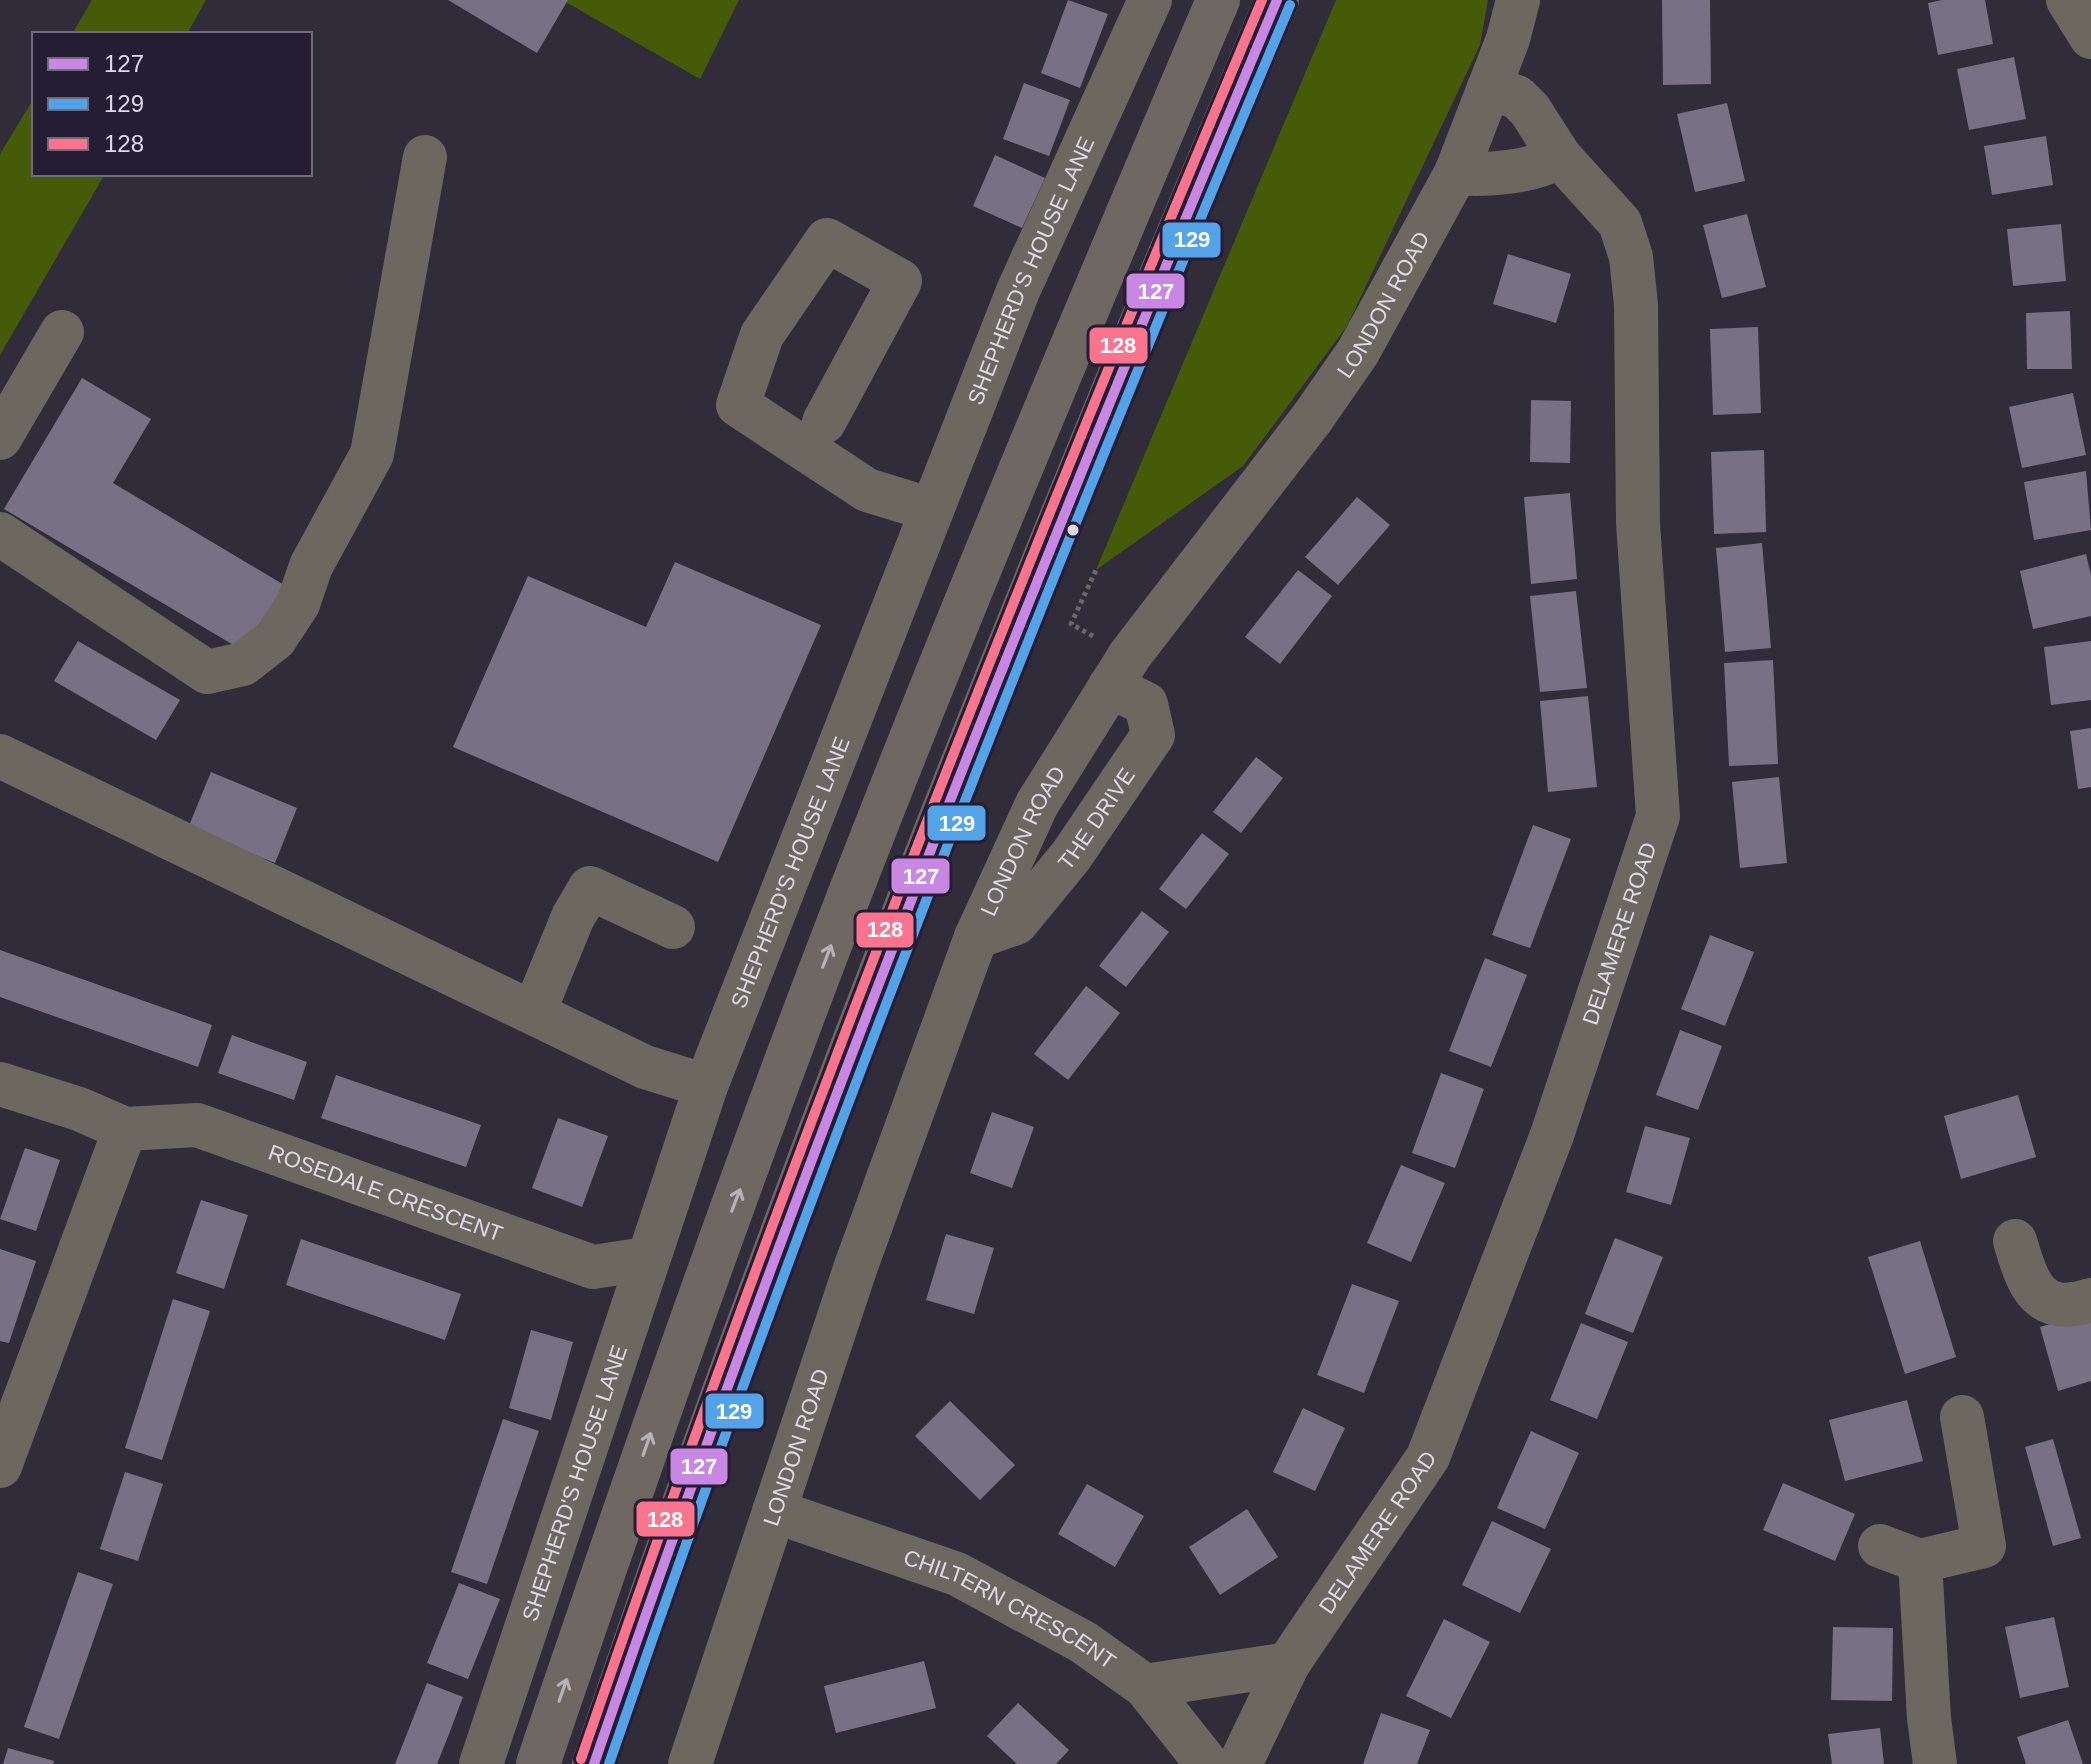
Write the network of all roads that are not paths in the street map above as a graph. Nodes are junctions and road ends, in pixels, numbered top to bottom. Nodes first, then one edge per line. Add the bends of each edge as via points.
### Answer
1 (1150, 0) edge
2 (1218, 0) edge
3 (1277, 0) edge
4 (1518, 0) edge
5 (2068, 0) edge
6 (2091, 37) edge
7 (1489, 88) junction
8 (425, 157) dead end
9 (1560, 157) junction
10 (1456, 173) junction
11 (62, 332) dead end
12 (824, 422) dead end
13 (0, 438) edge
14 (932, 510) junction
15 (0, 534) edge
16 (1120, 670) junction
17 (0, 756) edge
18 (673, 927) dead end
19 (976, 937) junction
20 (534, 1012) junction
21 (0, 1084) edge
22 (706, 1086) junction
23 (125, 1129) junction
24 (2015, 1241) dead end
25 (646, 1259) junction
26 (2091, 1300) edge
27 (1962, 1417) dead end
28 (0, 1466) edge
29 (774, 1511) junction
30 (1880, 1546) dead end
31 (1920, 1561) junction
32 (1288, 1664) junction
33 (1145, 1686) junction
34 (481, 1764) edge
35 (538, 1764) edge
36 (594, 1764) edge
37 (690, 1764) edge
38 (1207, 1764) edge
39 (1240, 1764) edge
40 (1935, 1764) edge

1 - 14 street, SHEPHERD'S HOUSE LANE via 1018,291
35 -> 2 main road via 691,1319 864,857 1025,454
3 - 36 main road via 945,804 735,1359
4 - 7 street, LONDON ROAD
5 - 6 street
7 - 9 street, DELAMERE ROAD via 1517,97
7 - 10 street, LONDON ROAD
8 - 15 street via 372,454 311,566 298,604 275,639 243,664 207,672
9 - 10 street via 1541,166
9 - 32 street, DELAMERE ROAD via 1620,223 1631,257 1638,523 1658,816 1552,1135 1428,1457
10 - 16 street, LONDON ROAD via 1358,352
11 - 13 street
12 - 14 street via 900,281 827,240 762,335 738,405 867,490
14 - 22 street, SHEPHERD'S HOUSE LANE
16 - 19 street, LONDON ROAD via 1037,804
16 - 19 street, THE DRIVE via 1146,704 1153,735 1071,856 1016,923
17 - 20 street
18 - 20 street via 590,888
19 - 29 street, LONDON ROAD
20 - 22 street via 645,1067
21 - 23 street, ROSEDALE CRESCENT
22 - 25 street, SHEPHERD'S HOUSE LANE
23 - 25 street, ROSEDALE CRESCENT via 197,1125 593,1267
23 - 28 street
24 - 26 street via 2031,1287 2043,1300 2069,1307
25 - 34 street, SHEPHERD'S HOUSE LANE
27 - 31 street via 1984,1546
29 - 33 street, CHILTERN CRESCENT via 957,1574 1083,1642
29 - 37 street, LONDON ROAD
30 - 31 street
31 - 40 street
32 - 33 street
32 - 39 street, DELAMERE ROAD
33 - 38 street, CHILTERN CRESCENT

